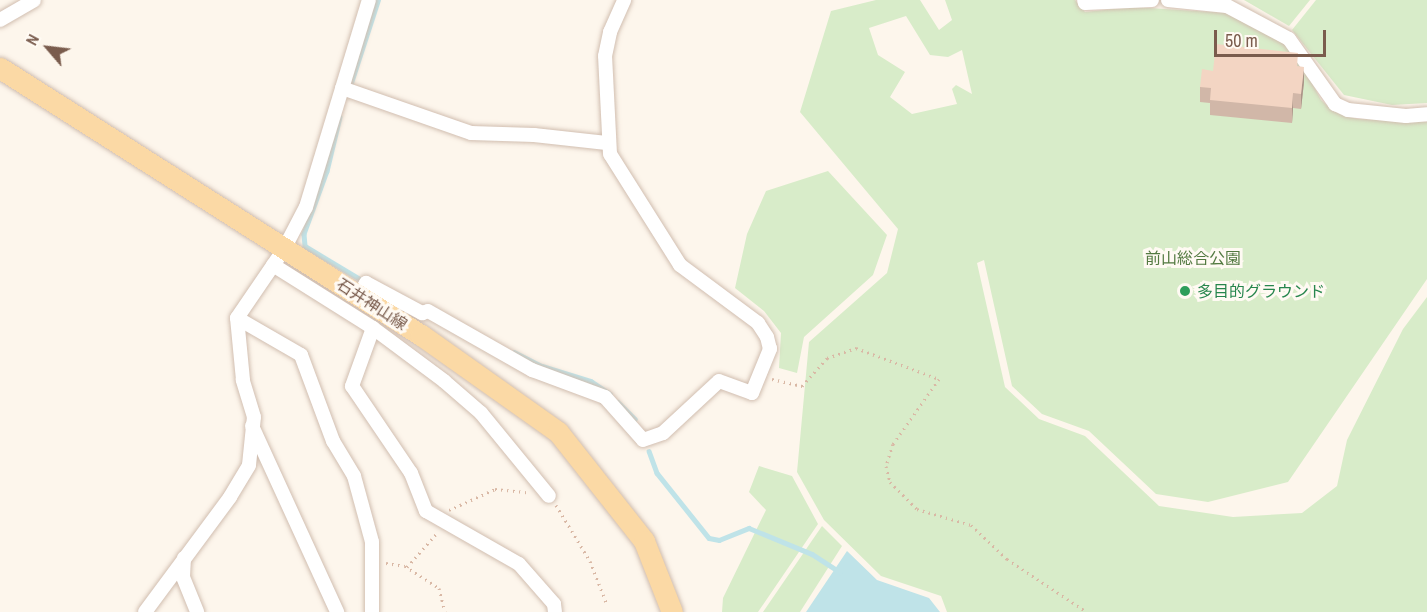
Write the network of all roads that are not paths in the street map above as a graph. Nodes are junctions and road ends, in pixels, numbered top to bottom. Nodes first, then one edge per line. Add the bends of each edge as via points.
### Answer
1 (34, 0) edge
2 (369, 0) edge
3 (624, 0) edge
4 (1084, 0) edge
5 (1152, 0) edge
6 (1168, 0) edge
7 (0, 20) edge
8 (0, 68) edge
9 (347, 89) junction
10 (1427, 114) edge
11 (608, 143) junction
12 (279, 257) junction
13 (359, 295) junction
14 (237, 318) junction
15 (373, 328) junction
16 (251, 423) junction
17 (549, 496) road end
18 (184, 558) junction
19 (145, 612) edge
20 (197, 612) edge
21 (337, 612) edge
22 (372, 612) edge
23 (555, 612) edge
24 (672, 612) edge

1 - 7 street
2 - 9 street
3 - 11 street via 609,32 605,56
4 - 5 street
6 - 10 street via 1227,6 1289,39 1302,51 1335,104 1348,110 1406,116
8 - 12 main road, 石井神山線
9 - 11 street via 471,134 534,135
9 - 12 street via 306,207
11 - 13 street via 614,164 680,265 763,330 770,349 752,393 719,381 663,433 643,440 605,397 532,370 428,312 422,313 366,283
12 - 13 main road, 石井神山線
12 - 14 street
12 - 15 street
13 - 24 main road, 石井神山線 via 558,432 645,541
14 - 16 street via 243,380 254,417
14 - 22 street via 301,355 333,441 354,476 372,542
15 - 17 street via 482,412
15 - 23 street via 351,386 411,473 426,511 438,523 519,564 554,604
16 - 18 street via 249,465
16 - 21 street
18 - 19 street
18 - 20 street via 183,578

